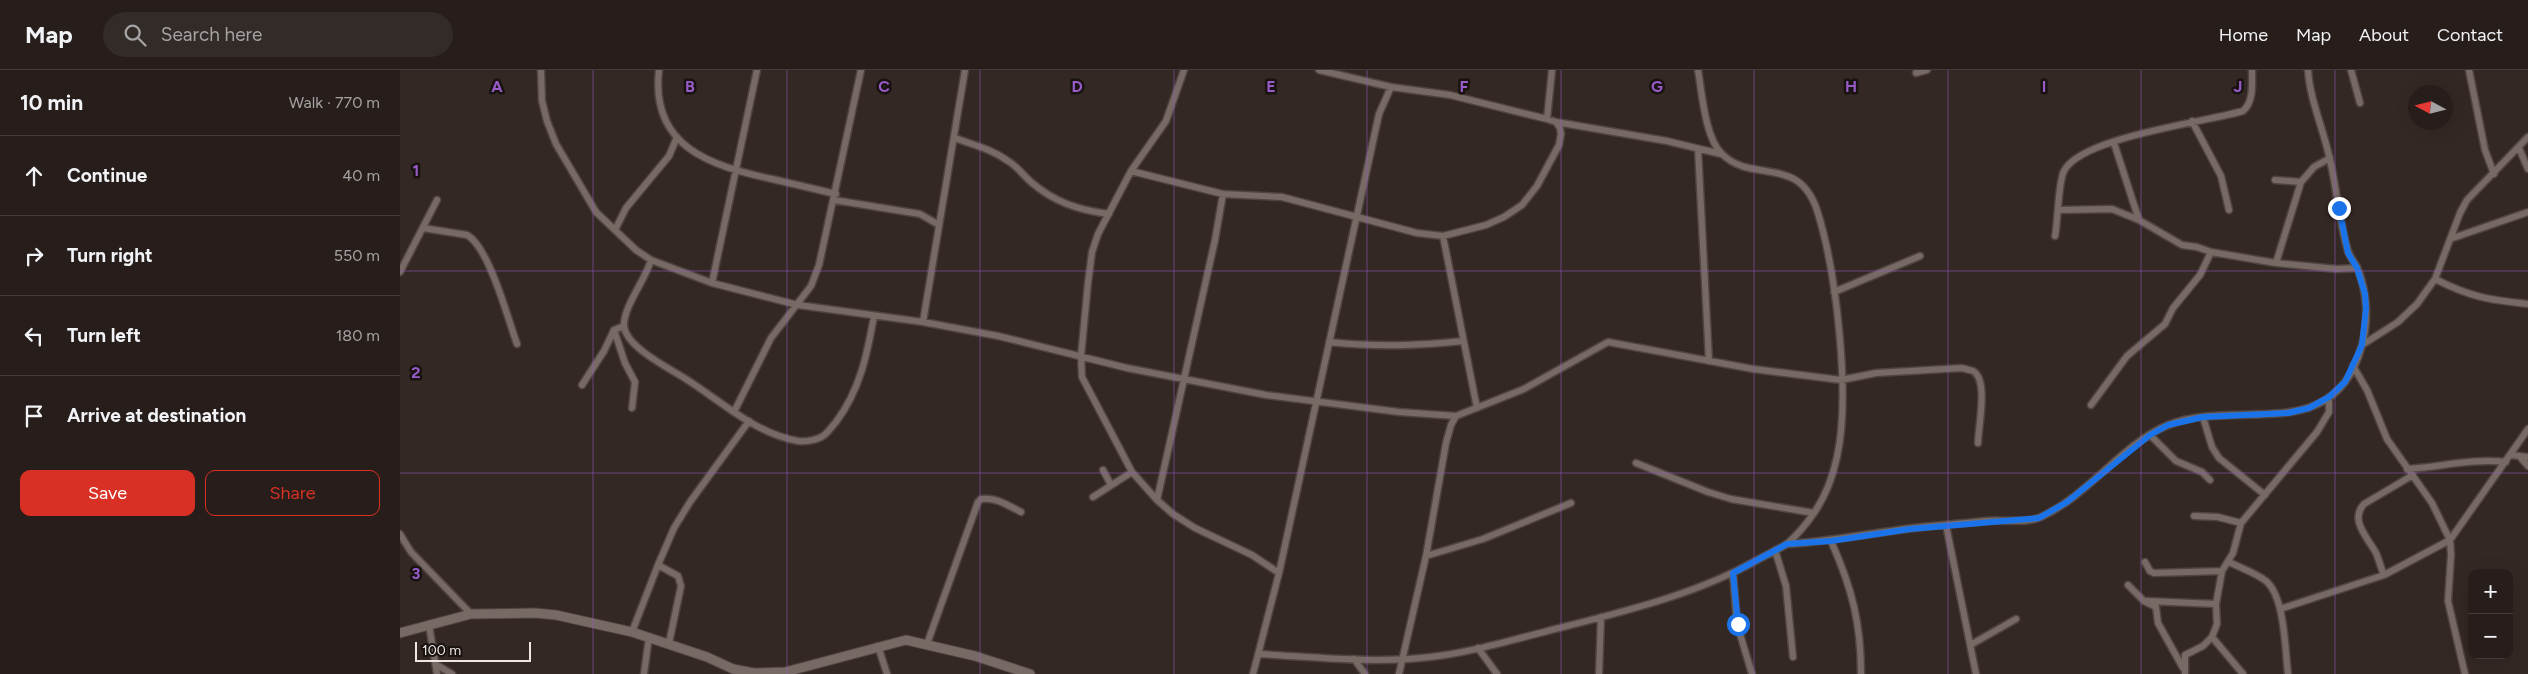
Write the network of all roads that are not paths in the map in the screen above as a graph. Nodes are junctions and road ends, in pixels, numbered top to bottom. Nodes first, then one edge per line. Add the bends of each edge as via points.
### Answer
1 (540, 70) edge
2 (659, 70) edge
3 (757, 70) edge
4 (861, 70) edge
5 (965, 70) edge
6 (1184, 70) edge
7 (1319, 70) edge
8 (1552, 70) edge
9 (1698, 70) edge
10 (1926, 70) edge
11 (2252, 70) edge
12 (2308, 70) edge
13 (2351, 70) edge
14 (2469, 70) edge
15 (1916, 74) dead end
16 (1391, 87) junction
17 (2360, 103) dead end
18 (1548, 119) junction
19 (2192, 121) junction
20 (1556, 122) junction
21 (677, 137) junction
22 (2528, 137) edge
23 (955, 138) junction
24 (2114, 143) junction
25 (1698, 148) junction
26 (2519, 148) junction
27 (1721, 154) junction
28 (2330, 158) junction
29 (2528, 169) edge
30 (736, 171) junction
31 (1130, 171) junction
32 (2494, 174) junction
33 (2275, 180) dead end
34 (2301, 182) junction
35 (1223, 194) junction
36 (835, 197) junction
37 (437, 200) dead end
38 (2060, 210) junction
39 (2229, 210) dead end
40 (2528, 212) edge
41 (1109, 214) junction
42 (1357, 215) junction
43 (2139, 220) junction
44 (939, 225) junction
45 (423, 228) junction
46 (615, 230) junction
47 (1443, 236) junction
48 (2055, 236) dead end
49 (2450, 239) junction
50 (2211, 252) junction
51 (1920, 256) dead end
52 (651, 260) junction
53 (2276, 263) junction
54 (2357, 268) junction
55 (400, 272) edge
56 (2435, 279) junction
57 (712, 283) junction
58 (1834, 292) junction
59 (2528, 304) edge
60 (798, 305) junction
61 (874, 316) junction
62 (922, 322) junction
63 (624, 326) junction
64 (614, 330) junction
65 (1463, 341) junction
66 (1329, 342) junction
67 (517, 344) dead end
68 (2362, 345) junction
69 (1081, 356) junction
70 (1709, 361) junction
71 (2353, 366) junction
72 (1183, 378) junction
73 (1841, 380) junction
74 (582, 386) dead end
75 (2329, 397) junction
76 (1316, 401) junction
77 (2091, 405) dead end
78 (632, 408) dead end
79 (1477, 408) junction
80 (734, 412) junction
81 (1456, 416) junction
82 (2203, 417) junction
83 (749, 421) junction
84 (2528, 429) edge
85 (2150, 435) junction
86 (1978, 443) dead end
87 (2511, 455) junction
88 (2520, 457) junction
89 (2528, 457) edge
90 (2506, 462) junction
91 (1636, 463) dead end
92 (2528, 466) edge
93 (2407, 469) junction
94 (1103, 470) dead end
95 (1132, 472) junction
96 (2412, 475) junction
97 (2210, 480) dead end
98 (1111, 485) junction
99 (2265, 495) junction
100 (1093, 497) dead end
101 (1157, 500) junction
102 (1571, 503) dead end
103 (1021, 512) dead end
104 (1814, 513) junction
105 (2194, 516) dead end
106 (2241, 523) junction
107 (1946, 525) junction
108 (400, 534) edge
109 (2450, 540) junction
110 (1831, 541) junction
111 (1787, 544) junction
112 (1775, 550) junction
113 (1426, 556) junction
114 (2145, 562) dead end
115 (2229, 562) junction
116 (658, 565) junction
117 (2222, 571) junction
118 (1279, 573) junction
119 (1733, 573) junction
120 (2384, 575) junction
121 (2128, 585) dead end
122 (2144, 601) junction
123 (2216, 604) junction
124 (2280, 609) junction
125 (471, 614) junction
126 (1601, 617) junction
127 (2016, 620) dead end
128 (429, 626) junction
129 (632, 632) junction
130 (400, 633) edge
131 (649, 637) junction
132 (2212, 637) junction
133 (669, 643) junction
134 (927, 644) junction
135 (1972, 644) junction
136 (878, 646) junction
137 (1478, 648) junction
138 (1258, 654) junction
139 (1793, 657) dead end
140 (1354, 659) junction
141 (1403, 660) junction
142 (437, 665) junction
143 (2186, 673) edge
144 (437, 674) edge
145 (452, 674) edge
146 (644, 674) edge
147 (754, 674) edge
148 (887, 674) edge
149 (1030, 674) edge
150 (1253, 674) edge
151 (1365, 674) edge
152 (1399, 674) edge
153 (1498, 674) edge
154 (1600, 674) edge
155 (1752, 674) edge
156 (1861, 674) edge
157 (1976, 674) edge
158 (2243, 674) edge
159 (2288, 674) edge
160 (2465, 674) edge

1 - 46 street via 546,121 556,144 596,212
2 - 21 street via 659,104
3 - 30 street
4 - 36 street
5 - 23 street
6 - 31 street via 1166,121
7 - 16 street
8 - 18 street
9 - 27 street via 1711,138
10 - 15 street
11 - 19 street via 2251,94 2246,109
12 - 28 street
13 - 17 street
14 - 32 street via 2483,143
16 - 18 street via 1450,95
16 - 42 street via 1379,114
18 - 20 street
19 - 24 street
19 - 39 street via 2222,179
20 - 25 street
20 - 47 street via 1562,134 1559,145 1537,186 1522,205 1486,225
21 - 30 street via 695,154
21 - 46 street via 669,156 626,208
22 - 26 street
23 - 41 street via 997,154 1061,203 1075,209
23 - 44 street
24 - 38 street via 2081,155 2070,163 2063,173
24 - 43 street
25 - 27 street
25 - 70 street
26 - 29 street
26 - 32 street
27 - 58 street via 1734,163 1798,180 1808,190 1816,210
28 - 34 street via 2314,167
28 - 54 street via 2348,253
30 - 36 street
30 - 57 street
31 - 35 street
31 - 41 street
32 - 49 street via 2468,200
33 - 34 street
34 - 53 street
35 - 42 street via 1282,197
35 - 72 street
36 - 44 street via 920,214
36 - 60 street via 819,266
37 - 45 street
38 - 43 street via 2112,209
38 - 48 street
40 - 49 street
41 - 69 street via 1092,252
42 - 47 street via 1417,233
42 - 66 street
43 - 50 street via 2182,245
44 - 62 street
45 - 55 street
45 - 67 street via 468,235 474,239 488,265
46 - 52 street
47 - 65 street
49 - 56 street
50 - 53 street
50 - 77 street via 2200,275 2173,308 2165,324 2127,356
51 - 58 street
52 - 57 street
52 - 63 street
53 - 54 street
54 - 68 street via 2366,308
56 - 59 street via 2480,298
56 - 68 street via 2398,322
57 - 60 street
58 - 73 street
60 - 61 street
60 - 80 street via 771,338
61 - 62 street
61 - 83 street via 858,385 824,436 798,441
62 - 69 street
63 - 64 street
63 - 80 street via 638,347
64 - 74 street
64 - 78 street via 635,382
65 - 66 street via 1409,346
65 - 79 street
66 - 76 street
68 - 71 street
69 - 72 street
69 - 95 street via 1085,386
70 - 73 street via 1752,370
70 - 79 street via 1608,342 1554,374
71 - 75 street via 2345,382
71 - 93 street via 2388,439
72 - 76 street via 1266,395
72 - 101 street
73 - 86 street via 1876,372 1962,368 1974,372 1980,379 1982,399
73 - 104 street via 1842,417 1837,456 1829,484
75 - 82 street via 2309,408 2288,413
75 - 99 street via 2327,417 2304,450
76 - 81 street
76 - 118 street
79 - 81 street
80 - 83 street
81 - 113 street via 1446,443
82 - 85 street via 2168,425
82 - 99 street via 2212,447 2219,458
83 - 116 street via 690,502
84 - 87 street
85 - 97 street via 2176,461 2202,472
85 - 107 street via 2067,502 2039,518
87 - 88 street
87 - 90 street
88 - 89 street
88 - 92 street
90 - 93 street via 2473,461
90 - 109 street
91 - 104 street via 1708,492
93 - 96 street
94 - 98 street
95 - 98 street
95 - 101 street
96 - 109 street via 2432,503
96 - 120 street via 2360,509 2362,532
98 - 100 street
99 - 106 street
101 - 118 street via 1195,528 1252,555
102 - 113 street via 1482,539
103 - 134 street via 1001,501 981,498 978,502
104 - 111 street
105 - 106 street via 2218,517
106 - 115 street
107 - 110 street
107 - 135 street
108 - 125 street via 411,552
109 - 120 street
109 - 160 street via 2448,601
110 - 111 street
110 - 156 street via 1857,613
111 - 112 street
112 - 119 street
112 - 139 street via 1786,586
113 - 141 street
114 - 117 street via 2154,573
115 - 117 street
115 - 124 street via 2267,582 2275,592
116 - 129 street
116 - 133 street via 678,576 681,586
117 - 123 street
118 - 138 street
119 - 126 street
119 - 155 street via 1738,624
120 - 124 street
121 - 122 street
122 - 123 street
122 - 143 street via 2156,607 2158,623
123 - 132 street via 2217,624
124 - 159 street
125 - 128 street
125 - 129 street via 556,615
126 - 137 street
126 - 154 street
127 - 135 street
128 - 130 street
128 - 142 street
129 - 131 street
131 - 133 street
131 - 146 street
132 - 143 street via 2185,655
132 - 158 street
133 - 147 street
134 - 136 street via 906,640
134 - 149 street
135 - 157 street
136 - 147 street via 785,672
136 - 148 street
137 - 141 street
137 - 153 street
138 - 140 street
138 - 150 street
140 - 141 street
140 - 151 street
141 - 152 street
142 - 144 street
142 - 145 street

